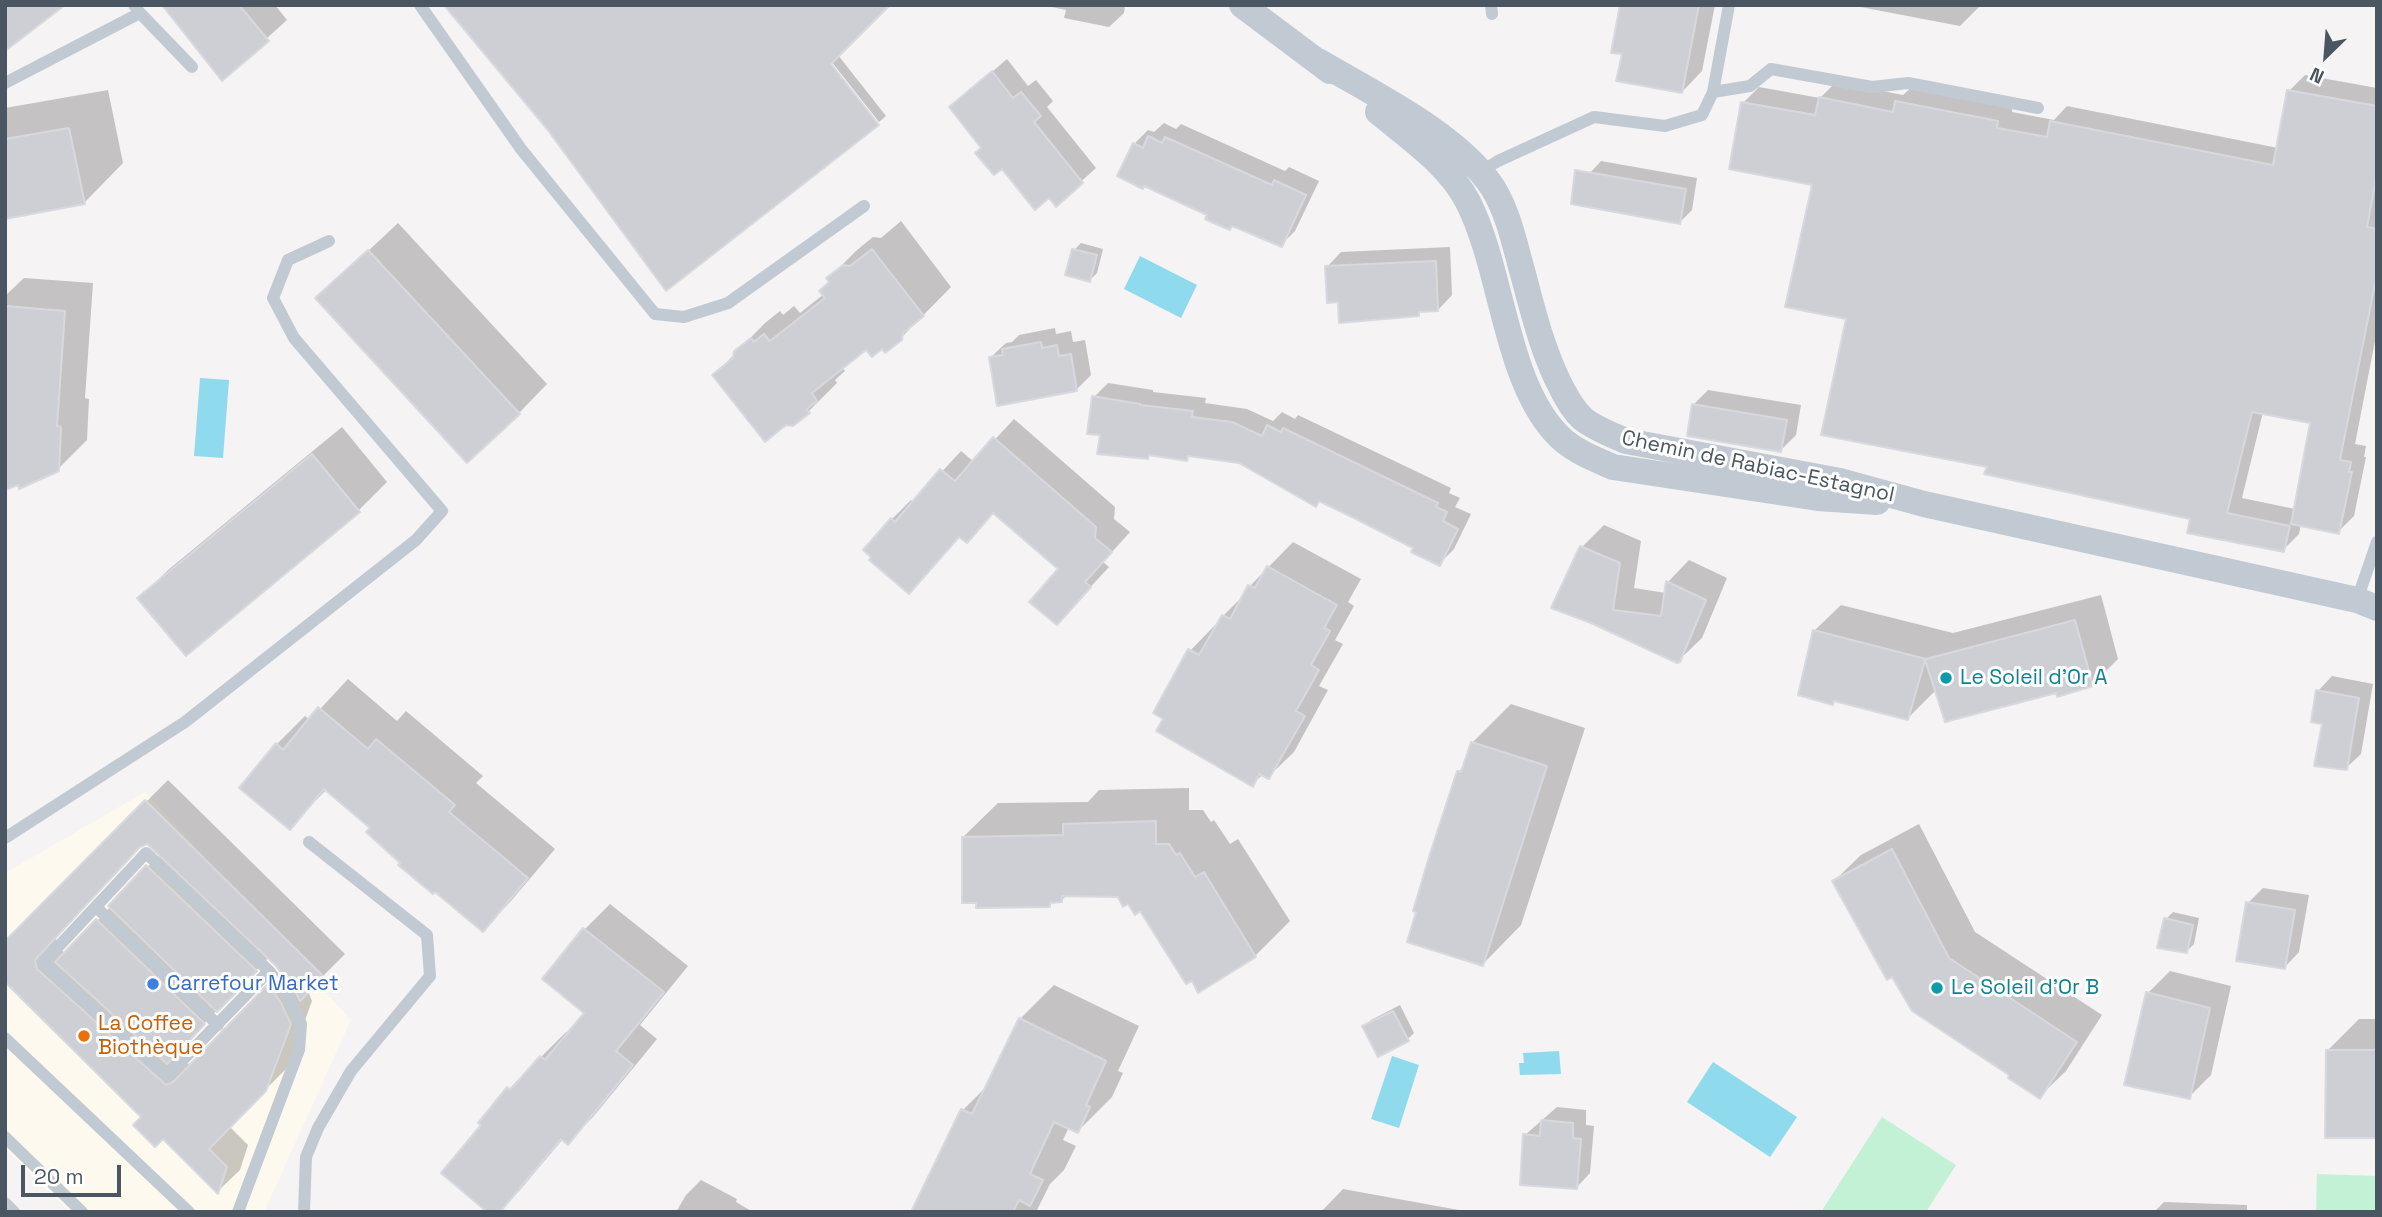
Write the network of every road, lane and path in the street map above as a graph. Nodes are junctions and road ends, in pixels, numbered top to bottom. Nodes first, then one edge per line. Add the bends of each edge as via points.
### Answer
1 (420, 5) edge
2 (1242, 5) edge
3 (1729, 5) edge
4 (137, 9) edge
5 (1318, 61) junction
6 (192, 67) dead end
7 (5, 83) edge
8 (1713, 92) junction
9 (2038, 108) dead end
10 (1481, 172) junction
11 (1457, 185) junction
12 (863, 206) dead end
13 (329, 240) dead end
14 (1524, 276) junction
15 (1496, 283) junction
16 (1924, 504) junction
17 (2377, 542) edge
18 (2367, 604) edge
19 (5, 838) edge
20 (309, 842) dead end
21 (96, 906) junction
22 (269, 971) junction
23 (218, 1025) junction
24 (5, 1038) edge
25 (5, 1137) edge
26 (5, 1203) edge
27 (14, 1212) edge
28 (82, 1212) edge
29 (190, 1212) edge
30 (237, 1212) edge
31 (304, 1212) edge

1 - 12 lane via 521,149 655,314 684,317 727,303
2 - 5 street, Chemin de Rabiac-Estagnol
3 - 8 lane
4 - 6 lane
4 - 7 lane
5 - 10 street, Chemin de Rabiac-Estagnol via 1424,125
5 - 11 street, Chemin de Rabiac-Estagnol
8 - 9 lane via 1750,86 1771,69 1872,86 1908,83
8 - 10 lane via 1702,115 1665,126 1594,117
10 - 11 lane
10 - 14 street, Chemin de Rabiac-Estagnol via 1508,218
11 - 15 street, Chemin de Rabiac-Estagnol via 1468,203
13 - 19 lane via 288,260 273,298 294,338 442,511 416,540 185,722
14 - 15 street
14 - 16 street, Chemin de Rabiac-Estagnol via 1552,369 1573,409 1599,428 1637,444 1840,481
15 - 16 street, Chemin de Rabiac-Estagnol via 1530,394 1554,432 1583,454 1613,467 1775,492
16 - 18 street, Chemin de Rabiac-Estagnol
17 - 18 lane
20 - 31 lane via 427,935 430,976 351,1071 318,1128 306,1157
21 - 22 lane via 146,853
21 - 23 lane
21 - 23 lane via 43,963 167,1076
22 - 23 lane
22 - 30 lane via 301,1024 299,1050
24 - 29 lane
25 - 28 lane
26 - 27 lane

